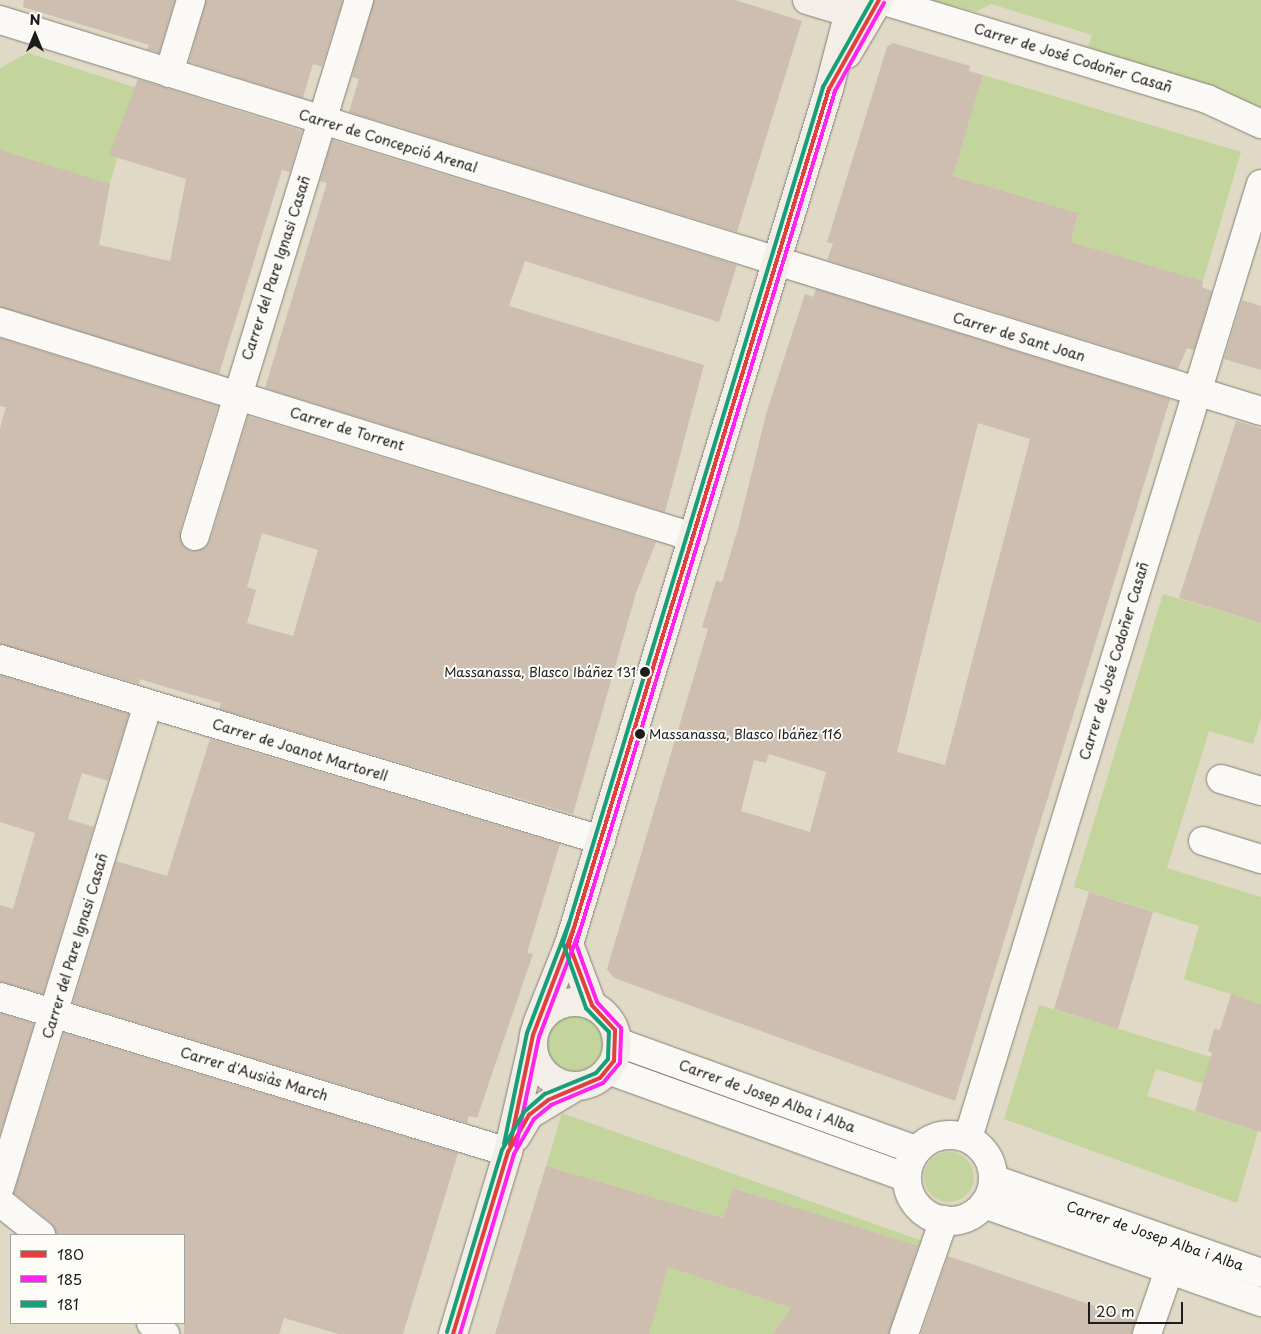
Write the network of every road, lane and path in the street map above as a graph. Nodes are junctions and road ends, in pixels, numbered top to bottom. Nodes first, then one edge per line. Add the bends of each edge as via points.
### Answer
1 (191, 0) edge
2 (359, 0) edge
3 (807, 0) edge
4 (880, 0) edge
5 (849, 6) edge
6 (0, 20) edge
7 (169, 73) junction
8 (829, 89) junction
9 (323, 120) junction
10 (1261, 124) edge
11 (1261, 184) edge
12 (776, 263) junction
13 (0, 322) edge
14 (1197, 392) junction
15 (236, 395) junction
16 (1261, 411) edge
17 (194, 536) dead end
18 (693, 537) junction
19 (0, 659) edge
20 (148, 704) junction
21 (1221, 779) dead end
22 (1261, 792) edge
23 (601, 840) junction
24 (1203, 841) dead end
25 (1261, 859) edge
26 (569, 944) junction
27 (0, 997) edge
28 (592, 1005) junction
29 (55, 1014) junction
30 (535, 1036) junction
31 (618, 1042) junction
32 (608, 1070) junction
33 (577, 1086) junction
34 (968, 1138) junction
35 (916, 1150) junction
36 (508, 1152) junction
37 (906, 1177) junction
38 (0, 1187) edge
39 (989, 1191) junction
40 (0, 1202) edge
41 (944, 1220) junction
42 (40, 1234) edge
43 (1169, 1270) junction
44 (1261, 1274) edge
45 (1261, 1302) edge
46 (152, 1324) edge
47 (165, 1334) edge
48 (453, 1334) edge
49 (904, 1334) edge
50 (1147, 1334) edge

1 - 7 street
2 - 9 street, Carrer del Pare Ignasi Casañ
3 - 5 street
4 - 8 street
4 - 10 street, Carrer de José Codoñer Casañ via 1207,99
5 - 8 street
6 - 7 street, Carrer de Concepció Arenal
7 - 9 street, Carrer de Concepció Arenal
8 - 12 street
9 - 12 street, Carrer de Concepció Arenal
9 - 15 street, Carrer del Pare Ignasi Casañ
11 - 14 street, Carrer de José Codoñer Casañ
12 - 14 street, Carrer de Sant Joan
12 - 18 street
13 - 15 street, Carrer de Torrent
14 - 16 street, Carrer de Sant Joan
14 - 34 street, Carrer de José Codoñer Casañ
15 - 17 street, Carrer del Pare Ignasi Casañ
15 - 18 street, Carrer de Torrent
18 - 23 street
19 - 20 street, Carrer de Joanot Martorell
20 - 23 street, Carrer de Joanot Martorell
20 - 29 street, Carrer del Pare Ignasi Casañ
21 - 22 street
23 - 26 street
24 - 25 street
26 - 28 street
26 - 30 street
27 - 29 street, Carrer d'Ausiàs March
28 - 30 street via 561,1004
28 - 31 street via 610,1020
29 - 36 street, Carrer d'Ausiàs March
29 - 38 street, Carrer del Pare Ignasi Casañ
30 - 33 street via 535,1059 552,1080
30 - 36 street
31 - 32 street
31 - 35 street, Carrer de Josep Alba i Alba
32 - 33 street via 600,1078
32 - 37 street, Carrer de Josep Alba i Alba
33 - 36 street via 529,1115
34 - 35 street via 940,1136
34 - 39 street via 986,1155
35 - 37 street
36 - 48 street
37 - 41 street via 908,1189 920,1209
39 - 41 street via 965,1218
39 - 43 street, Carrer de Josep Alba i Alba
39 - 44 street, Carrer de Josep Alba i Alba
40 - 42 street
41 - 49 street
43 - 45 street, Carrer de Josep Alba i Alba
43 - 50 street
46 - 47 street

